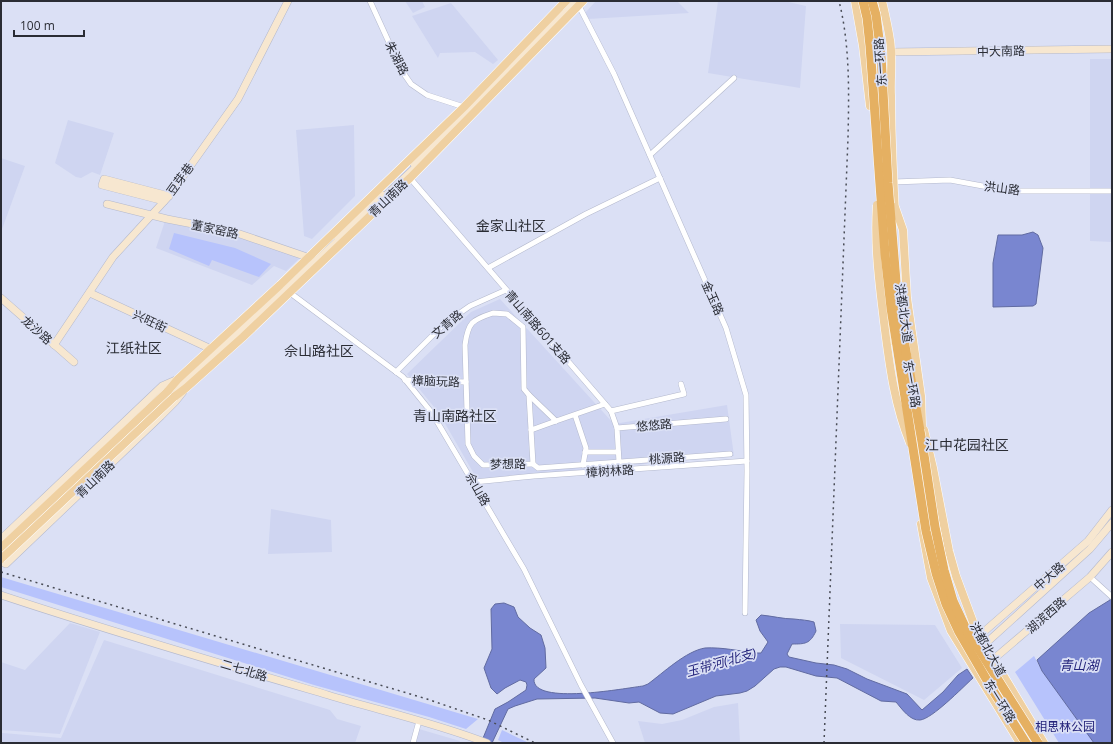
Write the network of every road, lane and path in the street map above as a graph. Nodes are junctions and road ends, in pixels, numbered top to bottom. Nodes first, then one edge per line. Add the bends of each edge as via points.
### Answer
1 (288, 1) edge
2 (370, 1) edge
3 (566, 1) edge
4 (855, 1) edge
5 (863, 1) edge
6 (872, 1) edge
7 (882, 1) edge
8 (578, 2) edge
9 (1112, 49) edge
10 (891, 52) junction
11 (734, 78) dead end
12 (464, 107) junction
13 (650, 155) junction
14 (410, 178) junction
15 (660, 178) junction
16 (893, 182) junction
17 (1112, 191) edge
18 (167, 198) junction
19 (107, 204) dead end
20 (877, 205) junction
21 (895, 207) junction
22 (150, 215) junction
23 (315, 260) junction
24 (488, 268) junction
25 (285, 288) junction
26 (506, 290) junction
27 (90, 293) junction
28 (1, 298) edge
29 (54, 345) junction
30 (211, 349) junction
31 (74, 362) dead end
32 (396, 372) junction
33 (178, 379) junction
34 (405, 380) junction
35 (466, 382) junction
36 (681, 384) dead end
37 (186, 388) junction
38 (171, 394) junction
39 (529, 395) junction
40 (606, 404) junction
41 (611, 410) junction
42 (575, 415) junction
43 (726, 419) dead end
44 (556, 421) junction
45 (617, 428) junction
46 (531, 430) junction
47 (922, 442) junction
48 (913, 448) junction
49 (585, 452) junction
50 (618, 452) junction
51 (730, 454) dead end
52 (747, 461) junction
53 (619, 462) junction
54 (533, 464) junction
55 (583, 465) junction
56 (534, 476) junction
57 (474, 482) junction
58 (1112, 510) edge
59 (1112, 523) edge
60 (1, 538) edge
61 (1, 548) edge
62 (1112, 552) edge
63 (1, 561) edge
64 (1090, 577) junction
65 (1, 595) edge
66 (1112, 597) edge
67 (745, 613) dead end
68 (979, 636) junction
69 (984, 645) junction
70 (993, 660) junction
71 (977, 673) junction
72 (419, 720) junction
73 (412, 743) edge
74 (487, 743) edge
75 (613, 743) edge
76 (1020, 743) edge
77 (1026, 743) edge
78 (1038, 743) edge
79 (1044, 743) edge

1 - 18 main road, 豆芽巷 via 238,99
2 - 12 street, 朱湖路 via 402,71 411,84 427,95
3 - 12 main road, 青山南路
4 - 20 main road, 洪都北大道 via 873,126
5 - 48 highway, 东一环路, bridge via 870,46 891,308
6 - 47 highway, 东一环路, bridge via 881,55 898,306
7 - 10 main road, 洪都北大道
8 - 13 street, 金玉路
8 - 14 main road, 青山南路
8 - 23 main road
9 - 10 main road, 中大南路
10 - 16 main road, 洪都北大道
11 - 13 street
12 - 23 main road, 青山南路
13 - 15 street, 金玉路
14 - 23 main road, 青山南路
14 - 24 street, 青山南路601支路
15 - 24 street via 586,214
15 - 52 street, 金玉路 via 726,328 746,395
16 - 17 street, 洪山路 via 950,180 1010,191
16 - 21 main road, 洪都北大道
18 - 18 main road via 104,179 102,185
18 - 22 main road, 豆芽巷
19 - 22 main road, 董家窑路
20 - 48 main road, bridge via 881,299 892,381 900,418
20 - 71 main road, 洪都北大道 via 885,305 931,578 951,631
21 - 47 main road, bridge via 903,230 907,298 921,401
21 - 68 main road, 洪都北大道 via 902,313 920,417 951,557
22 - 23 main road, 董家窑路 via 234,232
22 - 27 main road, 豆芽巷 via 113,257
23 - 25 main road, 青山南路
23 - 25 main road, 青山南路
24 - 26 street, 青山南路601支路
25 - 30 main road, 青山南路
25 - 32 street, 佘山路
25 - 37 main road, 青山南路
25 - 38 main road
26 - 32 street, 文青路 via 470,306 444,324
26 - 40 street, 青山南路601支路
27 - 29 main road, 豆芽巷
27 - 30 main road, 兴旺街
28 - 29 main road, 龙沙路
29 - 31 main road, 龙沙路
30 - 33 main road, 青山南路
32 - 34 street, 佘山路
33 - 38 main road, 青山南路
33 - 60 main road, 青山南路 via 162,386
34 - 35 street, 樟脑玩路
34 - 57 street, 佘山路 via 432,413
35 - 39 street, 梦想路 via 465,344 471,322 493,313 508,314 523,327 524,389
35 - 54 street, 梦想路 via 468,444 474,456 483,465
36 - 41 street via 684,394
37 - 38 main road, 青山南路
37 - 63 main road, 青山南路 via 166,412 6,564
38 - 61 main road
38 - 63 main road, bridge
39 - 44 street
39 - 46 street, 梦想路
40 - 41 street, 青山南路601支路
40 - 42 street
41 - 45 street
42 - 44 street
42 - 49 street via 586,448
43 - 45 street, 悠悠路
44 - 46 street
45 - 50 street
46 - 54 street, 梦想路
47 - 78 highway, 东一环路, bridge via 935,527 953,601 966,629
48 - 77 highway, 东一环路, bridge via 926,530 946,604 966,645
49 - 50 street
49 - 55 street
50 - 53 street
51 - 53 street, 桃源路
52 - 56 street, 樟树林路
52 - 67 street, 金玉路
53 - 55 street, 桃源路
54 - 55 street, 桃源路 via 538,468
54 - 56 street
56 - 57 street, 樟树林路
57 - 75 street, 佘山路 via 524,569 581,685
58 - 68 main road, 中大路 via 1088,542
59 - 69 main road, 中大路 via 1090,549
62 - 64 main road, 湖滨西路
64 - 66 street
64 - 70 main road, 湖滨西路
65 - 72 main road, 二七北路
68 - 69 main road, 洪都北大道
69 - 70 main road, 洪都北大道
70 - 71 main road, 湖滨西路
70 - 79 main road, 洪都北大道
71 - 76 main road, 洪都北大道
72 - 73 street
72 - 74 main road, 二七北路

